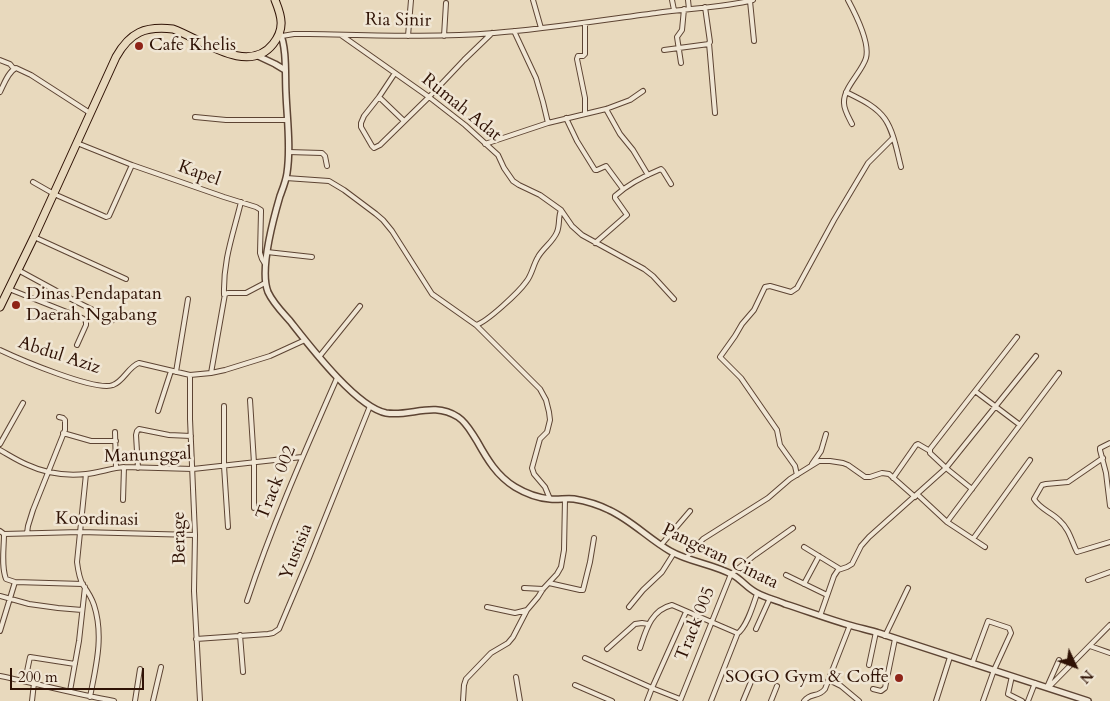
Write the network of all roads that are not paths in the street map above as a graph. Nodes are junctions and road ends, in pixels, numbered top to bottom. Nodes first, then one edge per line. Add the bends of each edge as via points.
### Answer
1 (276, 0) edge
2 (411, 0) edge
3 (533, 0) edge
4 (672, 0) edge
5 (688, 0) edge
6 (752, 0) edge
7 (848, 0) edge
8 (446, 3) dead end
9 (705, 8) junction
10 (686, 9) junction
11 (674, 10) junction
12 (586, 23) junction
13 (541, 28) junction
14 (514, 31) junction
15 (281, 34) junction
16 (340, 34) junction
17 (492, 34) junction
18 (408, 36) junction
19 (444, 36) junction
20 (754, 41) dead end
21 (709, 43) junction
22 (678, 49) junction
23 (664, 50) dead end
24 (258, 56) junction
25 (0, 60) edge
26 (681, 63) dead end
27 (14, 69) junction
28 (285, 70) junction
29 (396, 74) junction
30 (643, 91) dead end
31 (0, 92) edge
32 (846, 92) junction
33 (379, 97) junction
34 (430, 98) junction
35 (606, 109) junction
36 (90, 113) junction
37 (585, 114) junction
38 (715, 114) dead end
39 (195, 117) dead end
40 (566, 118) junction
41 (287, 120) junction
42 (404, 121) junction
43 (548, 123) junction
44 (852, 124) dead end
45 (893, 138) junction
46 (77, 143) junction
47 (485, 144) junction
48 (288, 152) junction
49 (132, 165) junction
50 (327, 166) dead end
51 (901, 167) dead end
52 (648, 175) junction
53 (286, 178) junction
54 (34, 182) dead end
55 (671, 184) dead end
56 (623, 189) junction
57 (54, 194) junction
58 (241, 202) junction
59 (561, 210) junction
60 (34, 237) junction
61 (595, 243) junction
62 (267, 252) junction
63 (312, 257) dead end
64 (266, 264) junction
65 (18, 270) junction
66 (126, 279) dead end
67 (265, 283) junction
68 (9, 289) junction
69 (224, 297) junction
70 (674, 298) dead end
71 (188, 299) dead end
72 (360, 306) dead end
73 (0, 307) edge
74 (113, 320) dead end
75 (476, 325) junction
76 (1017, 337) dead end
77 (305, 340) junction
78 (78, 345) dead end
79 (0, 350) edge
80 (1036, 356) dead end
81 (319, 357) junction
82 (174, 371) junction
83 (211, 373) junction
84 (1059, 373) dead end
85 (190, 375) junction
86 (337, 378) junction
87 (975, 391) junction
88 (250, 400) dead end
89 (23, 403) dead end
90 (224, 406) dead end
91 (370, 406) junction
92 (995, 407) junction
93 (158, 411) dead end
94 (59, 417) dead end
95 (1020, 425) junction
96 (115, 432) dead end
97 (63, 433) junction
98 (826, 434) dead end
99 (191, 436) junction
100 (116, 441) junction
101 (1110, 443) edge
102 (0, 444) edge
103 (0, 450) edge
104 (930, 451) junction
105 (302, 457) junction
106 (1103, 458) junction
107 (1030, 460) dead end
108 (254, 463) junction
109 (224, 466) junction
110 (811, 466) junction
111 (124, 467) junction
112 (116, 468) junction
113 (138, 468) junction
114 (946, 468) junction
115 (193, 469) junction
116 (1108, 472) edge
117 (48, 473) junction
118 (86, 474) junction
119 (797, 475) junction
120 (893, 478) junction
121 (972, 489) junction
122 (916, 496) junction
123 (565, 498) junction
124 (550, 499) junction
125 (123, 500) dead end
126 (1110, 503) edge
127 (254, 508) dead end
128 (690, 511) dead end
129 (947, 522) junction
130 (228, 527) dead end
131 (793, 528) dead end
132 (0, 531) edge
133 (80, 532) junction
134 (27, 533) junction
135 (4, 534) junction
136 (195, 535) junction
137 (594, 538) dead end
138 (973, 539) junction
139 (1110, 542) edge
140 (661, 546) junction
141 (804, 547) dead end
142 (986, 547) dead end
143 (674, 553) junction
144 (819, 556) junction
145 (686, 558) junction
146 (840, 569) junction
147 (1110, 572) edge
148 (731, 574) junction
149 (786, 575) dead end
150 (1088, 580) dead end
151 (15, 582) junction
152 (549, 583) junction
153 (804, 584) junction
154 (84, 586) junction
155 (524, 588) dead end
156 (908, 588) dead end
157 (543, 589) junction
158 (757, 594) junction
159 (827, 595) junction
160 (0, 596) edge
161 (770, 598) junction
162 (10, 599) junction
163 (246, 601) dead end
164 (487, 607) dead end
165 (629, 607) dead end
166 (82, 610) junction
167 (527, 610) junction
168 (686, 612) junction
169 (820, 616) junction
170 (712, 622) junction
171 (648, 624) junction
172 (850, 625) junction
173 (1110, 626) edge
174 (756, 629) dead end
175 (0, 631) edge
176 (876, 632) junction
177 (737, 634) junction
178 (240, 635) junction
179 (885, 636) junction
180 (196, 638) junction
181 (895, 639) junction
182 (1090, 646) junction
183 (640, 648) dead end
184 (606, 650) dead end
185 (1110, 653) edge
186 (950, 657) junction
187 (585, 658) dead end
188 (1059, 660) dead end
189 (75, 664) junction
190 (972, 664) junction
191 (869, 666) dead end
192 (140, 668) dead end
193 (161, 668) dead end
194 (994, 670) junction
195 (243, 672) dead end
196 (0, 676) edge
197 (1012, 676) junction
198 (516, 677) dead end
199 (753, 677) dead end
200 (829, 680) junction
201 (25, 681) junction
202 (34, 683) junction
203 (1035, 683) junction
204 (575, 685) dead end
205 (777, 686) dead end
206 (1048, 687) junction
207 (652, 688) junction
208 (873, 689) dead end
209 (70, 691) junction
210 (92, 698) edge
211 (603, 699) edge
212 (648, 700) edge
213 (680, 700) edge
214 (858, 700) edge
215 (32, 701) edge
216 (114, 701) edge
217 (135, 701) edge
218 (153, 701) edge
219 (200, 701) edge
220 (463, 701) edge
221 (520, 701) edge
222 (612, 701) edge
223 (655, 701) edge
224 (711, 701) edge
225 (743, 701) edge
226 (771, 701) edge
227 (804, 701) edge
228 (936, 701) edge
229 (983, 701) edge
230 (1022, 701) edge
231 (1028, 701) edge
232 (1086, 701) edge

1 - 15 highway
2 - 18 street
3 - 13 street
4 - 11 street
5 - 10 street
6 - 9 street, Ria Sinir
6 - 20 street
7 - 32 street via 862,28 867,56
8 - 19 street
9 - 10 street, Ria Sinir
9 - 21 street
10 - 11 street, Ria Sinir
10 - 22 street via 682,30 677,37
11 - 12 street, Ria Sinir
12 - 13 street, Ria Sinir
12 - 37 street via 585,55 577,59
13 - 14 street, Ria Sinir
14 - 17 street, Ria Sinir
14 - 43 street via 536,78
15 - 16 street, Ria Sinir
15 - 24 highway via 266,52
15 - 28 street
16 - 18 street, Ria Sinir
16 - 29 street, Rumah Adat
17 - 19 street, Ria Sinir
17 - 34 street
18 - 19 street, Ria Sinir
21 - 22 street
21 - 38 street
22 - 23 street
22 - 26 street
24 - 28 street
24 - 36 highway via 229,54 173,29 141,31 132,36 120,51
25 - 27 street
27 - 31 street
27 - 36 street via 32,75
28 - 41 street
29 - 33 street
29 - 34 street, Rumah Adat
30 - 35 street via 627,102
32 - 44 street via 844,103
32 - 45 street via 884,117
33 - 42 street
33 - 42 street via 361,123 372,146 380,145
34 - 42 street
34 - 47 street, Rumah Adat via 465,124
35 - 37 street
35 - 52 street
36 - 46 highway
37 - 40 street
39 - 41 street
40 - 43 street
40 - 56 street via 593,169 606,166
41 - 48 street
43 - 47 street
45 - 51 street
45 - 119 street via 868,163 797,288 791,292 765,287 754,310 720,355 720,359 744,382 777,430 780,445 795,466
46 - 49 street, Kapel
46 - 57 highway
47 - 59 street, Rumah Adat via 498,155 513,181
48 - 50 street via 322,153
48 - 53 street
49 - 57 street via 108,217
49 - 58 street, Kapel
52 - 55 street via 662,170
52 - 56 street
53 - 62 street
53 - 75 street via 329,181 380,217 432,294
54 - 57 street
56 - 61 street via 615,198 627,214
57 - 60 highway
58 - 64 street, Kapel via 261,210 260,253
58 - 69 street via 225,265
59 - 61 street, Rumah Adat via 575,229
59 - 75 street via 556,235 538,256 526,283 492,315
60 - 65 highway
60 - 66 street
61 - 70 street, Rumah Adat via 644,269
62 - 63 street
62 - 64 street
64 - 67 street
65 - 68 highway
65 - 74 street
67 - 69 street via 246,293 227,293
67 - 77 street, Pangeran Cinata via 272,299
68 - 73 highway
68 - 78 street via 86,321
69 - 83 street
71 - 82 street
72 - 81 street
75 - 124 street via 540,389 546,400 550,416 548,429 540,439 532,468
76 - 87 street
77 - 81 street, Pangeran Cinata
77 - 83 street, Abdul Aziz via 270,356
79 - 82 street, Abdul Aziz via 62,375 108,386 115,384 139,363
80 - 92 street
81 - 86 street, Pangeran Cinata
82 - 85 street, Abdul Aziz
82 - 93 street
83 - 85 street, Abdul Aziz
84 - 95 street
85 - 99 street, Berage
86 - 91 street, Pangeran Cinata
86 - 105 street, Track 002
87 - 92 street
87 - 104 street
88 - 108 street
89 - 102 street
90 - 109 street
91 - 124 street, Pangeran Cinata via 385,412 439,410 455,415 468,427 490,464 504,479 520,490
91 - 178 street, Yustisia via 281,624 273,633
92 - 95 street
92 - 114 street
94 - 97 street via 65,420
95 - 121 street
96 - 100 street
97 - 100 street via 91,442
97 - 117 street
98 - 110 street via 821,451
99 - 113 street via 139,429 136,435
99 - 115 street, Berage
100 - 112 street
101 - 106 street via 1100,448
103 - 117 street, Manunggal
104 - 114 street
104 - 120 street via 916,445
105 - 108 street, Manunggal
105 - 163 street, Track 002
106 - 116 street
106 - 139 street via 1068,482 1042,485 1034,499 1065,526 1077,552
107 - 138 street
108 - 109 street, Manunggal
108 - 127 street
109 - 115 street, Manunggal
109 - 130 street
110 - 119 street
110 - 120 street via 819,461 830,461 848,465 865,477 882,473
111 - 112 street, Manunggal
111 - 113 street, Manunggal
111 - 125 street
112 - 118 street, Manunggal
113 - 115 street, Manunggal
114 - 121 street
114 - 122 street
115 - 136 street, Berage
116 - 126 street
117 - 118 street, Manunggal
117 - 134 street
118 - 133 street
119 - 145 street via 768,498 703,539
120 - 122 street
121 - 129 street
122 - 129 street
122 - 146 street via 869,537 852,564
123 - 124 street, Pangeran Cinata
123 - 140 street, Pangeran Cinata via 606,508
123 - 152 street via 563,559
128 - 140 street
129 - 138 street
131 - 148 street, Track 005
132 - 135 street
133 - 134 street, Koordinasi
133 - 136 street, Koordinasi
133 - 154 street via 77,562
134 - 135 street, Koordinasi
135 - 151 street via 5,577
136 - 180 street, Berage
137 - 152 street via 583,590
138 - 142 street
140 - 143 street, Pangeran Cinata
141 - 144 street
143 - 145 street, Pangeran Cinata
143 - 165 street via 659,575
144 - 146 street
144 - 153 street
145 - 148 street, Pangeran Cinata
146 - 159 street
147 - 150 street
148 - 158 street, Pangeran Cinata
148 - 170 street, Track 005
149 - 153 street
151 - 154 street
151 - 162 street
152 - 157 street
153 - 159 street
154 - 166 street
154 - 210 street via 98,618 100,637
155 - 157 street
156 - 179 street
157 - 167 street
158 - 161 street, Pangeran Cinata
158 - 177 street via 743,628
159 - 169 street
160 - 162 street
161 - 169 street, Pangeran Cinata
161 - 174 street
162 - 166 street
162 - 175 street
164 - 167 street via 515,613
166 - 189 street
167 - 220 street via 505,646 491,653 468,676
168 - 170 street
168 - 171 street via 668,606
168 - 207 street
169 - 172 street, Pangeran Cinata
170 - 177 street
170 - 213 street, Track 005
171 - 183 street
171 - 184 street via 635,624
172 - 176 street, Pangeran Cinata
172 - 200 street
173 - 182 street
176 - 179 street, Pangeran Cinata
176 - 191 street
177 - 224 street
178 - 180 street, Yustisia
178 - 195 street
179 - 181 street, Pangeran Cinata
180 - 219 street, Berage
181 - 186 street, Pangeran Cinata
181 - 208 street via 885,688 881,691
182 - 185 street
182 - 206 street
186 - 190 street, Pangeran Cinata
186 - 228 street
187 - 207 street
188 - 206 street
189 - 201 street via 30,658
189 - 209 street
190 - 194 street, Pangeran Cinata
190 - 194 street via 986,623 990,620 1011,631
192 - 217 street
193 - 218 street
194 - 197 street, Pangeran Cinata
194 - 229 street
196 - 201 street
197 - 203 street, Pangeran Cinata
197 - 230 street via 1008,694
198 - 221 street
199 - 225 street
200 - 214 street
200 - 227 street via 821,693
201 - 202 street
202 - 209 street
202 - 215 street
203 - 206 street, Pangeran Cinata
203 - 231 street
204 - 211 street
205 - 226 street
206 - 232 street, Pangeran Cinata
207 - 212 street
207 - 213 street
209 - 210 street
210 - 216 street
211 - 222 street
212 - 223 street

